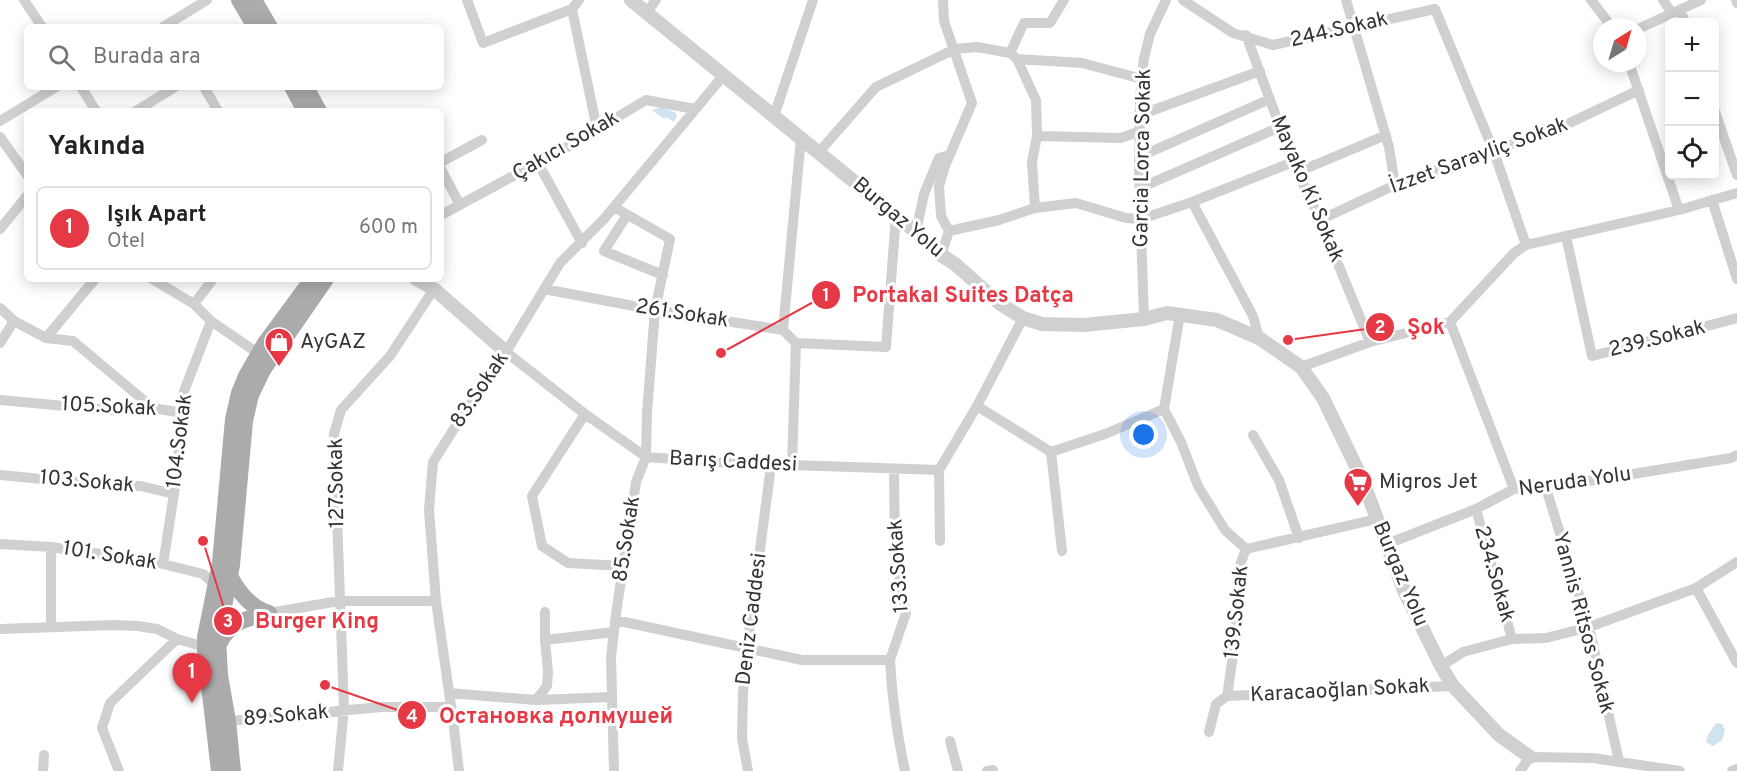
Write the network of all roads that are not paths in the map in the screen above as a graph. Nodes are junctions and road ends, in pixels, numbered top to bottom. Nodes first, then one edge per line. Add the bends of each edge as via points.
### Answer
1 (24, 0) edge
2 (207, 0) edge
3 (239, 0) edge
4 (254, 0) edge
5 (468, 0) edge
6 (579, 0) edge
7 (631, 0) edge
8 (656, 0) edge
9 (813, 0) edge
10 (943, 0) edge
11 (1064, 0) edge
12 (1166, 0) edge
13 (1183, 0) edge
14 (1346, 0) edge
15 (1591, 0) edge
16 (1663, 0) edge
17 (1701, 0) edge
18 (1437, 5) edge
19 (572, 9) junction
20 (1676, 11) junction
21 (646, 13) junction
22 (1605, 18) edge
23 (1682, 18) edge
24 (40, 24) edge
25 (170, 24) edge
26 (253, 24) edge
27 (268, 24) edge
28 (1647, 25) edge
29 (1354, 27) junction
30 (1247, 36) junction
31 (955, 49) junction
32 (1014, 56) junction
33 (1260, 71) junction
34 (1632, 72) edge
35 (723, 76) junction
36 (1142, 79) junction
37 (51, 90) edge
38 (83, 90) edge
39 (170, 90) edge
40 (206, 90) edge
41 (294, 90) edge
42 (308, 90) edge
43 (1639, 90) junction
44 (1270, 99) junction
45 (94, 108) edge
46 (141, 108) edge
47 (216, 108) edge
48 (303, 108) edge
49 (317, 108) edge
50 (695, 109) junction
51 (1140, 115) junction
52 (774, 117) junction
53 (0, 121) edge
54 (1719, 123) edge
55 (1280, 127) junction
56 (597, 129) junction
57 (1140, 131) junction
58 (1386, 135) junction
59 (1037, 136) junction
60 (0, 137) edge
61 (801, 138) junction
62 (482, 140) dead end
63 (819, 152) junction
64 (1494, 152) junction
65 (950, 155) junction
66 (1139, 157) junction
67 (444, 160) edge
68 (538, 163) junction
69 (1296, 167) junction
70 (24, 171) edge
71 (444, 175) edge
72 (1737, 175) edge
73 (1395, 185) junction
74 (1140, 188) junction
75 (1737, 193) edge
76 (24, 200) edge
77 (1712, 200) junction
78 (1192, 202) junction
79 (460, 205) junction
80 (614, 207) junction
81 (1035, 208) junction
82 (1678, 210) junction
83 (444, 213) edge
84 (627, 215) junction
85 (896, 216) junction
86 (1141, 219) junction
87 (1320, 220) junction
88 (0, 229) edge
89 (949, 231) junction
90 (916, 232) junction
91 (1566, 236) junction
92 (582, 243) junction
93 (1526, 245) junction
94 (941, 255) junction
95 (663, 275) junction
96 (1737, 279) edge
97 (93, 282) edge
98 (157, 282) edge
99 (211, 282) edge
100 (310, 282) edge
101 (324, 282) edge
102 (421, 282) edge
103 (434, 289) junction
104 (544, 289) junction
105 (194, 304) junction
106 (0, 308) edge
107 (655, 310) junction
108 (1180, 314) junction
109 (1023, 318) junction
110 (1737, 318) edge
111 (1144, 319) junction
112 (14, 321) junction
113 (211, 321) junction
114 (1450, 322) junction
115 (783, 330) junction
116 (46, 338) junction
117 (1259, 338) junction
118 (1370, 342) junction
119 (0, 343) edge
120 (796, 343) junction
121 (506, 352) junction
122 (259, 354) junction
123 (1301, 367) junction
124 (0, 400) edge
125 (977, 406) junction
126 (153, 408) junction
127 (1164, 409) junction
128 (183, 413) junction
129 (585, 414) junction
130 (1253, 435) dead end
131 (1051, 452) junction
132 (1737, 455) edge
133 (646, 458) junction
134 (792, 465) junction
135 (771, 466) junction
136 (894, 470) junction
137 (939, 470) junction
138 (0, 475) edge
139 (1545, 485) junction
140 (1514, 489) junction
141 (174, 494) junction
142 (1476, 510) junction
143 (1377, 519) junction
144 (1299, 538) junction
145 (940, 541) dead end
146 (0, 544) edge
147 (1387, 544) junction
148 (51, 547) junction
149 (1246, 549) junction
150 (1062, 552) dead end
151 (1737, 562) edge
152 (163, 564) junction
153 (623, 566) junction
154 (230, 576) junction
155 (215, 585) junction
156 (1696, 588) junction
157 (436, 601) junction
158 (339, 602) junction
159 (545, 612) dead end
160 (269, 613) junction
161 (615, 620) junction
162 (51, 627) junction
163 (1589, 627) junction
164 (0, 629) edge
165 (614, 632) junction
166 (177, 639) junction
167 (1512, 639) junction
168 (545, 640) junction
169 (211, 646) junction
170 (747, 648) junction
171 (890, 660) junction
172 (1737, 663) edge
173 (1442, 666) junction
174 (1453, 686) junction
175 (449, 693) junction
176 (1227, 696) junction
177 (612, 697) junction
178 (536, 700) junction
179 (451, 707) junction
180 (343, 710) junction
181 (228, 721) junction
182 (1209, 732) dead end
183 (950, 741) dead end
184 (44, 755) dead end
185 (1619, 761) junction
186 (1532, 764) edge
187 (1737, 769) edge
188 (44, 771) edge
189 (119, 771) edge
190 (219, 771) edge
191 (233, 771) edge
192 (338, 771) edge
193 (459, 771) edge
194 (614, 771) edge
195 (748, 771) edge
196 (905, 771) edge
197 (958, 771) edge
198 (1520, 771) edge
199 (1680, 771) edge
200 (1732, 771) edge

1 - 24 street
2 - 25 street
3 - 26 main road
4 - 27 main road
5 - 19 street via 483,43
6 - 19 street
7 - 21 street, Burgaz Yolu
8 - 21 street
9 - 52 street
10 - 31 street via 944,21
11 - 32 street via 1050,23 1024,23
12 - 36 street, Garcia Lorca Sokak via 1150,34
13 - 30 street, 244.Sokak via 1233,33
14 - 29 street
15 - 22 street
16 - 20 street
17 - 20 street
18 - 29 street, 244.Sokak
18 - 64 street
19 - 56 street
20 - 23 street
20 - 28 street
21 - 35 street, Burgaz Yolu
29 - 30 street, 244.Sokak via 1273,45
29 - 58 street
30 - 33 street, Mayako Ki Sokak
31 - 32 street via 977,47
31 - 63 street via 876,87
31 - 65 street via 972,103
32 - 36 street via 1082,63
32 - 59 street via 1036,100
33 - 44 street, Mayako Ki Sokak
33 - 51 street
34 - 43 street
35 - 50 street, 83.Sokak
35 - 52 street, Burgaz Yolu
36 - 51 street, Garcia Lorca Sokak
37 - 53 street
38 - 45 street
39 - 46 street
40 - 47 street
41 - 48 main road
42 - 49 main road
43 - 64 street, İzzet Sarayliç Sokak via 1561,128
43 - 82 street
44 - 55 street, Mayako Ki Sokak
44 - 66 street
50 - 56 street, Çakıcı Sokak via 646,100
50 - 80 street, 83.Sokak
51 - 57 street, Garcia Lorca Sokak
52 - 61 street, Burgaz Yolu
54 - 72 street
55 - 69 street, Mayako Ki Sokak
55 - 74 street
56 - 68 street, Çakıcı Sokak
57 - 59 street via 1120,138
57 - 66 street, Garcia Lorca Sokak
58 - 69 street
58 - 73 street
59 - 81 street via 1032,162
60 - 70 street
61 - 63 street, Burgaz Yolu
61 - 115 street
62 - 67 street
63 - 85 street, Burgaz Yolu
64 - 73 street, İzzet Sarayliç Sokak
64 - 93 street
65 - 89 street via 939,186 941,216
65 - 90 street via 939,158 924,194
66 - 74 street, Garcia Lorca Sokak
68 - 79 street, Çakıcı Sokak
68 - 92 street
69 - 78 street
69 - 87 street, Mayako Ki Sokak
71 - 79 street
73 - 87 street, İzzet Sarayliç Sokak
74 - 86 street, Garcia Lorca Sokak
75 - 77 street
76 - 88 street
77 - 82 street
77 - 96 street
78 - 86 street
78 - 117 street via 1253,316
79 - 83 street, Çakıcı Sokak
80 - 84 street
80 - 92 street, 83.Sokak
81 - 86 street via 1076,203
81 - 89 street
82 - 91 street
84 - 95 street, 85.Sokak via 670,239
84 - 95 street via 604,251
85 - 90 street, Burgaz Yolu
85 - 120 street via 886,347
86 - 111 street, Garcia Lorca Sokak
87 - 118 street, Mayako Ki Sokak
89 - 94 street
90 - 94 street, Burgaz Yolu
91 - 93 street
91 - 110 street, 239.Sokak via 1592,356
92 - 104 street, 83.Sokak via 560,263
93 - 114 street
94 - 109 street, Burgaz Yolu
95 - 107 street, 85.Sokak
97 - 116 street
98 - 105 street
99 - 105 street
100 - 122 main road
101 - 154 main road via 263,370 251,395 244,421
102 - 103 street, Barış Caddesi
103 - 121 street, Barış Caddesi
103 - 158 street, 127.Sokak via 390,356 341,410 334,434
104 - 107 street, 261.Sokak
104 - 121 street, 83.Sokak
105 - 113 street
106 - 112 street
107 - 115 street, 261.Sokak
107 - 133 street, 85.Sokak
108 - 111 street, Burgaz Yolu
108 - 117 street, Burgaz Yolu via 1216,320
108 - 127 street
109 - 111 street, Burgaz Yolu via 1042,324 1084,325
109 - 125 street
112 - 116 street
112 - 119 street
113 - 122 street
113 - 128 street, 104.Sokak via 183,394
114 - 118 street
114 - 140 street
115 - 120 street
116 - 126 street via 73,341
117 - 123 street, Burgaz Yolu
118 - 123 street
120 - 134 street
121 - 129 street, Barış Caddesi
121 - 157 street, 83.Sokak via 433,462 429,510
122 - 155 main road via 235,407
123 - 143 street, Burgaz Yolu via 1323,398
124 - 126 street, 105.Sokak via 119,411
125 - 131 street
125 - 137 street
126 - 128 street, 105.Sokak
127 - 131 street
127 - 149 street, 139.Sokak via 1198,486 1225,530
128 - 141 street, 104.Sokak
129 - 133 street, Barış Caddesi
129 - 153 street via 532,496 542,546 568,562
130 - 144 street via 1279,480
131 - 150 street
132 - 139 street, Neruda Yolu
133 - 135 street, Barış Caddesi
133 - 153 street, 85.Sokak via 636,482
134 - 135 street, Barış Caddesi
134 - 136 street, Barış Caddesi
135 - 170 street, Deniz Caddesi
136 - 137 street, Barış Caddesi
136 - 171 street, 133.Sokak via 896,555 906,613
137 - 145 street
138 - 141 street, 103.Sokak via 141,486
139 - 140 street, Neruda Yolu
139 - 163 street, Yannis Ritsos Sokak
140 - 142 street, Neruda Yolu
141 - 152 street, 104.Sokak
142 - 147 street, Neruda Yolu
142 - 167 street, 234.Sokak
143 - 144 street
143 - 147 street, Burgaz Yolu
144 - 149 street
146 - 148 street, 101. Sokak
147 - 173 street, Burgaz Yolu via 1405,593
148 - 152 street, 101. Sokak
148 - 162 street
149 - 176 street, 139.Sokak via 1238,570 1236,635
151 - 156 street
152 - 155 street, 101. Sokak via 203,574
153 - 161 street, 85.Sokak
154 - 160 main road via 255,606
154 - 169 main road via 218,638
155 - 169 main road via 205,637
156 - 163 street
156 - 172 street
157 - 158 street
157 - 175 street, 83.Sokak
158 - 160 street
158 - 180 street, 127.Sokak
159 - 168 street
160 - 169 main road via 235,624
161 - 165 street, 85.Sokak
161 - 170 street
162 - 164 street
162 - 166 street via 138,626 157,629
163 - 167 street via 1546,638
163 - 185 street, Yannis Ritsos Sokak
165 - 168 street
165 - 177 street, 85.Sokak
166 - 169 street
166 - 189 street via 110,704 102,728
167 - 173 street via 1463,652
168 - 178 street via 547,686
169 - 181 main road
169 - 190 main road
170 - 171 street via 802,660
170 - 195 street, Deniz Caddesi via 742,738
171 - 196 street
173 - 174 street, Burgaz Yolu
174 - 176 street, Karacaoğlan Sokak
174 - 186 street, Burgaz Yolu
175 - 178 street
175 - 179 street, 83.Sokak
176 - 182 street via 1216,704
177 - 178 street
177 - 194 street, 85.Sokak
179 - 180 street, 89.Sokak
179 - 193 street, 83.Sokak
180 - 181 street, 89.Sokak
180 - 192 street, 127.Sokak
181 - 191 main road
183 - 197 street
184 - 188 street
185 - 186 street via 1593,758
185 - 199 street
186 - 198 street
187 - 200 street

